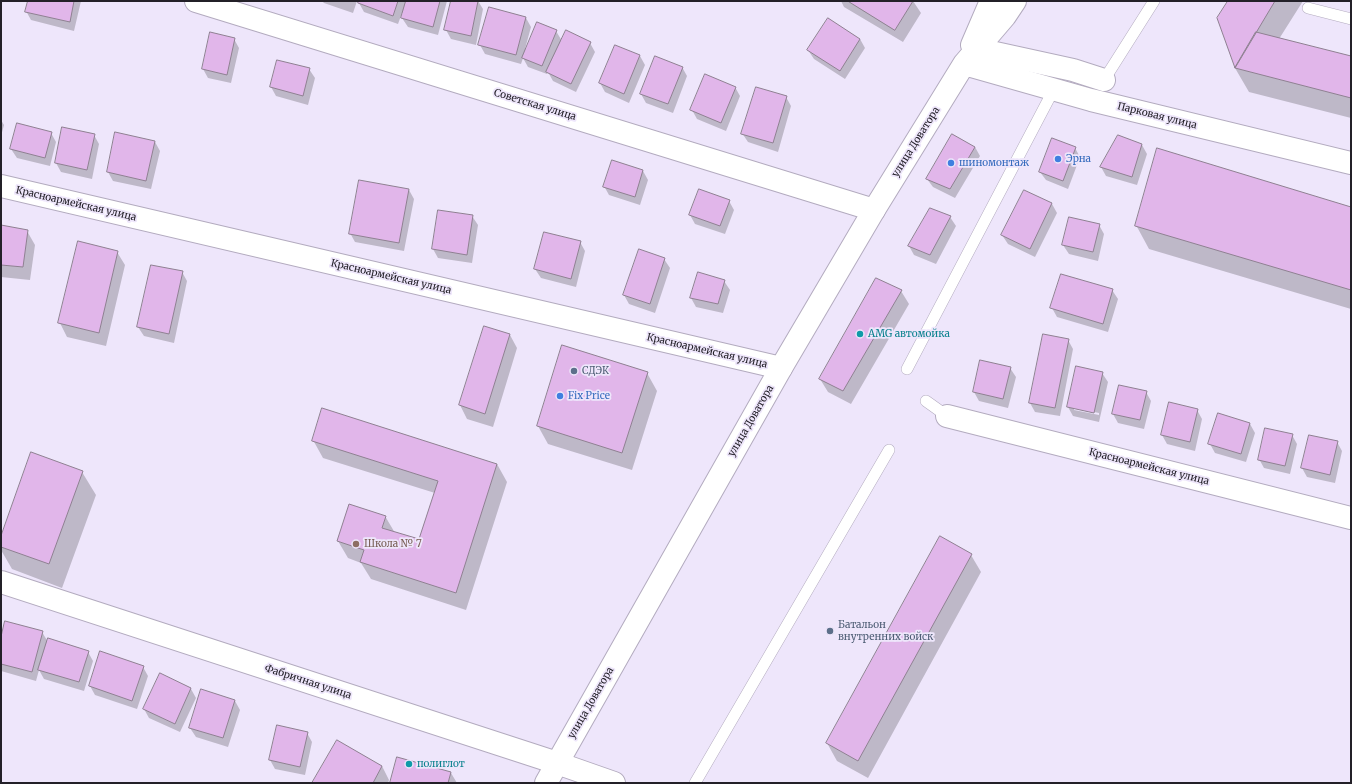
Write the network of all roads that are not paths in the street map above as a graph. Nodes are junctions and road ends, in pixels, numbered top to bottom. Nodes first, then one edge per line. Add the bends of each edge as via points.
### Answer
1 (196, 1) edge
2 (991, 1) edge
3 (1015, 1) edge
4 (1154, 1) edge
5 (1308, 8) dead end
6 (1351, 19) edge
7 (971, 57) junction
8 (1104, 80) joint
9 (1054, 89) junction
10 (1351, 163) edge
11 (1, 186) edge
12 (874, 210) junction
13 (781, 368) junction
14 (907, 369) dead end
15 (926, 401) dead end
16 (947, 416) joint
17 (889, 450) dead end
18 (1351, 518) edge
19 (1, 582) edge
20 (557, 763) junction
21 (546, 783) edge
22 (614, 783) edge
23 (695, 783) edge

1 - 12 street, Советская улица
2 - 7 street, улица Доватора
3 - 7 street, улица Доватора
4 - 8 lane
5 - 6 lane
7 - 8 street via 1073,70
7 - 9 street, Парковая улица
7 - 12 street, улица Доватора
9 - 10 street, Парковая улица
9 - 14 lane
11 - 13 street, Красноармейская улица
12 - 13 street, улица Доватора
13 - 20 street, улица Доватора
15 - 16 lane
16 - 18 street, Красноармейская улица
17 - 23 lane
19 - 20 street, Фабричная улица
20 - 21 street, улица Доватора
20 - 22 street, Фабричная улица

